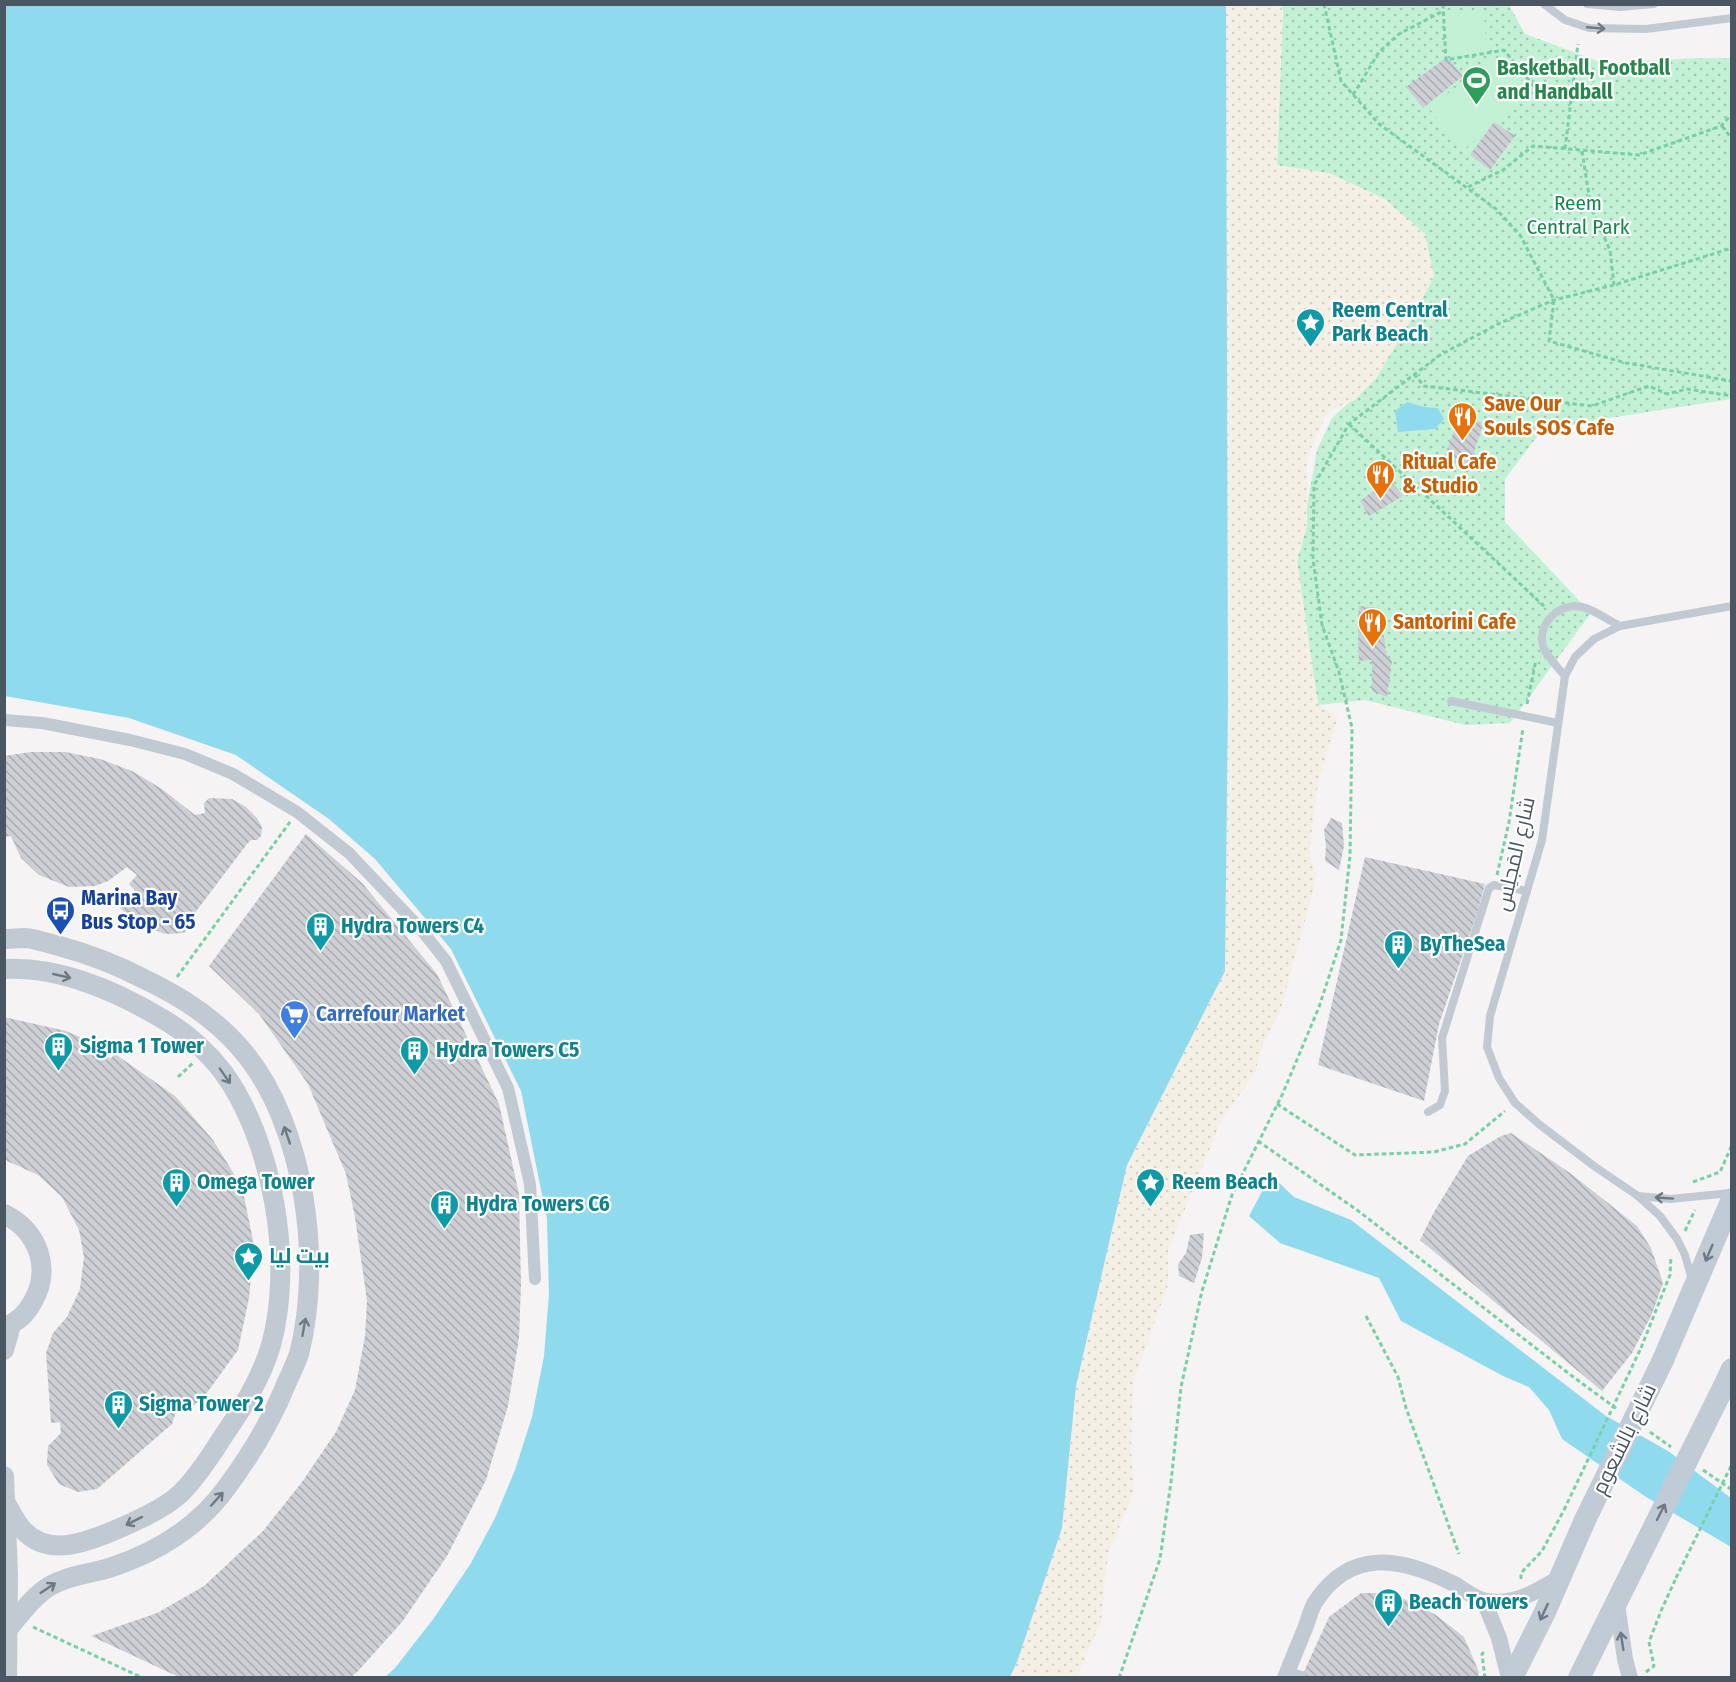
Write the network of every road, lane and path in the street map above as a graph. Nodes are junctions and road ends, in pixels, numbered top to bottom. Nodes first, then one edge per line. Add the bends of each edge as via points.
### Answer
1 (1324, 4) edge
2 (1443, 4) edge
3 (1544, 4) edge
4 (1587, 4) edge
5 (1654, 4) edge
6 (1443, 11) junction
7 (1731, 18) edge
8 (1578, 44) dead end
9 (1353, 95) junction
10 (1572, 96) junction
11 (1731, 114) edge
12 (1721, 126) junction
13 (1731, 139) edge
14 (1566, 149) junction
15 (1582, 150) junction
16 (1468, 188) junction
17 (1731, 248) edge
18 (1614, 285) junction
19 (1554, 300) junction
20 (1414, 374) junction
21 (1731, 381) edge
22 (1731, 396) edge
23 (1349, 424) junction
24 (1731, 606) edge
25 (1553, 615) junction
26 (1620, 626) junction
27 (1543, 647) junction
28 (1565, 676) junction
29 (1451, 701) dead end
30 (1524, 717) junction
31 (4, 720) edge
32 (1558, 723) junction
33 (297, 812) junction
34 (1494, 885) junction
35 (1527, 891) junction
36 (4, 939) edge
37 (4, 969) edge
38 (167, 991) junction
39 (1515, 1103) junction
40 (1277, 1104) junction
41 (1428, 1112) dead end
42 (1258, 1141) junction
43 (1731, 1145) edge
44 (1692, 1183) dead end
45 (1731, 1192) edge
46 (1638, 1196) junction
47 (1731, 1199) edge
48 (1695, 1208) dead end
49 (4, 1214) edge
50 (1683, 1235) dead end
51 (1671, 1253) dead end
52 (535, 1278) dead end
53 (1693, 1289) junction
54 (1366, 1316) dead end
55 (8, 1326) edge
56 (4, 1350) edge
57 (1728, 1378) edge
58 (1619, 1410) dead end
59 (1647, 1430) dead end
60 (1675, 1450) dead end
61 (1731, 1464) edge
62 (1703, 1470) dead end
63 (4, 1476) edge
64 (1731, 1490) edge
65 (6, 1503) edge
66 (1459, 1554) dead end
67 (1521, 1573) dead end
68 (1559, 1578) junction
69 (1484, 1601) junction
70 (1617, 1604) junction
71 (27, 1606) junction
72 (7, 1629) junction
73 (1486, 1648) dead end
74 (1292, 1674) edge
75 (1636, 1676) edge
76 (7, 1677) edge
77 (143, 1677) edge
78 (1119, 1677) edge
79 (1485, 1677) edge
80 (1510, 1677) edge
81 (1579, 1677) edge

1 - 9 path via 1341,81
2 - 6 path
3 -> 7 lane via 1565,20 1589,28 1646,29
4 - 5 lane
6 - 9 path via 1399,34 1379,52
6 - 10 path via 1446,60 1504,50 1537,90
8 - 10 path
9 - 16 path via 1379,124
10 - 14 path
11 - 12 path
12 - 13 path
12 - 15 path via 1639,155
14 - 15 path
14 - 16 path via 1533,146 1503,170
15 - 18 path via 1591,208 1610,250
16 - 19 path via 1496,209 1520,235
17 - 18 path
18 - 19 path
19 - 20 path via 1498,324 1440,355
19 - 21 path via 1549,341 1626,363
20 - 22 path via 1424,386 1592,406 1649,386 1667,393 1687,389
20 - 23 path
23 - 25 path
23 - 40 path via 1314,486 1314,559 1322,625 1339,672 1352,728 1350,856 1344,916 1341,940 1319,1007
24 - 26 lane, شارع المَجلِس
25 - 26 lane via 1559,609 1580,606
25 - 27 lane via 1542,635
26 - 28 lane, شارع المَجلِس via 1594,639 1575,657
27 - 28 lane
27 - 30 path via 1534,652 1537,658
28 - 32 lane, شارع المَجلِس
29 - 30 lane
30 - 32 lane
30 - 34 path via 1509,822
31 - 33 street via 42,723 185,754 233,774
32 - 35 lane, شارع المَجلِس via 1542,840
33 - 38 path
33 - 52 street via 349,853 446,961 508,1088 530,1184
34 - 35 lane
34 - 41 lane via 1489,888 1442,1038 1445,1091 1440,1105
35 - 39 lane, شارع المَجلِس via 1490,1016 1487,1047
36 - 38 street via 26,938 72,950 130,971
37 -> 65 street via 65,977 117,994 197,1043 222,1070 239,1096 264,1158 277,1218 280,1278 271,1345 259,1376 207,1462 180,1494 127,1525 62,1547 32,1538
71 -> 38 street via 62,1579 141,1556 172,1539 201,1516 226,1489 268,1425 298,1355 309,1283 308,1235 297,1164 279,1112 242,1050 213,1021
39 - 40 path via 1465,1144 1434,1152 1355,1155
39 - 46 lane, شارع المَجلِس via 1593,1166
40 - 42 path
42 - 58 path via 1357,1210
42 - 78 path via 1232,1195 1202,1292 1180,1387 1160,1559
43 - 44 path via 1720,1172
45 -> 46 lane, شارع المَجلِس via 1670,1199
46 - 53 lane, شارع المَجلِس via 1677,1239
47 -> 53 main road, شارع بالشعوم
48 - 50 path
49 - 55 street via 31,1235 40,1253 42,1274 38,1294 27,1312
51 - 67 path, bridge via 1670,1275 1641,1348 1564,1510 1542,1551
53 - 68 main road, شارع بالشعوم, bridge
54 - 66 path via 1398,1377
55 - 56 street
70 -> 57 main road, bridge
59 - 60 path
61 - 75 path, bridge via 1649,1642 1654,1666
62 - 64 path
63 - 65 street
65 - 72 street
68 - 69 street via 1521,1599
68 -> 80 main road, شارع بالشعوم
69 - 74 street via 1427,1572 1384,1561 1356,1566 1340,1573 1315,1603
69 - 80 street
75 -> 70 street via 1625,1659
70 - 81 main road
71 - 72 street
71 - 77 path via 29,1625
72 - 76 street
73 - 79 path via 1482,1654

